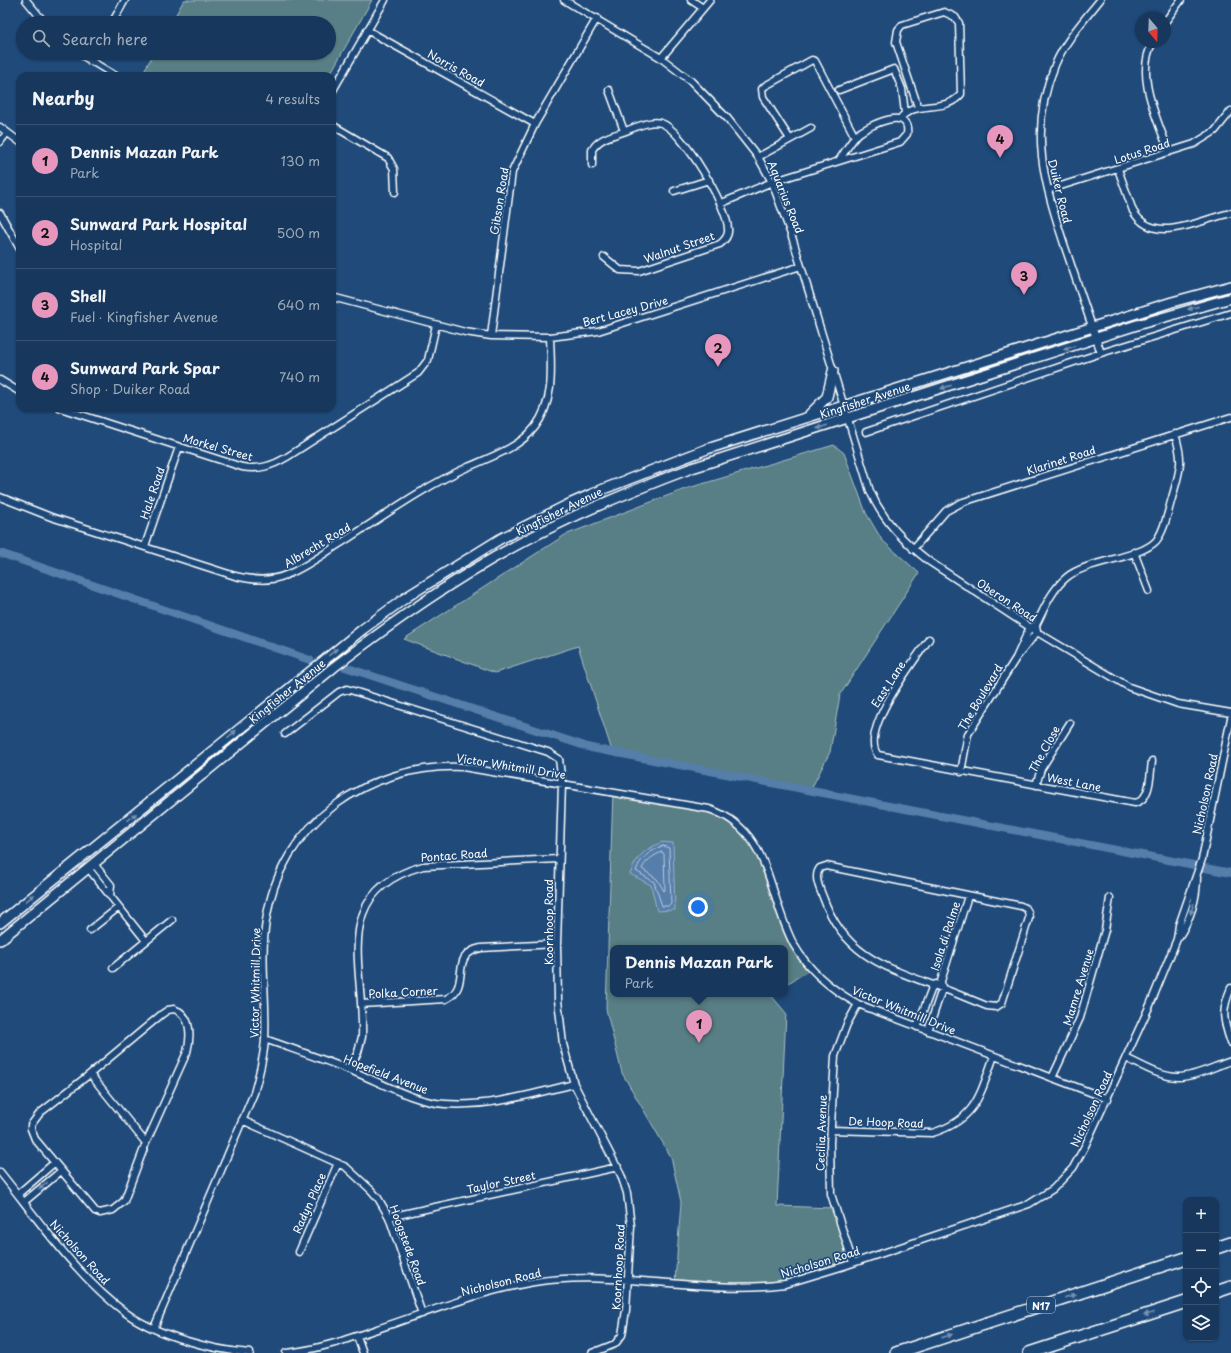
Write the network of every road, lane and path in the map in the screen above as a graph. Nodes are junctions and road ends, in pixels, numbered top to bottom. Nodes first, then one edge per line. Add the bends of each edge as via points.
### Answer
1 (26, 0) edge
2 (125, 0) edge
3 (385, 0) edge
4 (564, 0) edge
5 (691, 0) edge
6 (710, 0) edge
7 (1100, 0) edge
8 (1181, 0) edge
9 (703, 8) junction
10 (1171, 14) edge
11 (39, 16) edge
12 (116, 16) edge
13 (597, 18) junction
14 (367, 30) junction
15 (1151, 48) edge
16 (661, 58) junction
17 (90, 61) edge
18 (109, 72) edge
19 (336, 85) edge
20 (610, 90) dead end
21 (839, 90) dead end
22 (918, 107) junction
23 (1231, 111) edge
24 (905, 113) junction
25 (900, 119) junction
26 (536, 124) junction
27 (0, 127) edge
28 (336, 127) edge
29 (811, 128) dead end
30 (624, 131) junction
31 (7, 133) junction
32 (855, 138) junction
33 (16, 139) edge
34 (790, 139) junction
35 (0, 142) edge
36 (1169, 152) junction
37 (758, 157) junction
38 (839, 160) junction
39 (592, 165) dead end
40 (1118, 169) junction
41 (709, 180) junction
42 (772, 182) junction
43 (1048, 190) junction
44 (674, 191) dead end
45 (395, 192) dead end
46 (722, 203) junction
47 (0, 213) edge
48 (1231, 213) edge
49 (16, 242) edge
50 (604, 258) dead end
51 (802, 266) junction
52 (1231, 286) edge
53 (336, 298) edge
54 (1231, 298) edge
55 (1231, 313) edge
56 (436, 325) junction
57 (1092, 327) junction
58 (491, 336) junction
59 (550, 337) junction
60 (1096, 339) junction
61 (1101, 353) junction
62 (832, 371) junction
63 (0, 380) edge
64 (16, 390) edge
65 (843, 406) junction
66 (72, 412) edge
67 (1231, 417) edge
68 (804, 418) junction
69 (848, 418) junction
70 (866, 432) dead end
71 (1176, 434) junction
72 (179, 447) junction
73 (0, 497) edge
74 (144, 546) junction
75 (913, 549) junction
76 (1134, 552) junction
77 (1149, 591) dead end
78 (1034, 628) junction
79 (929, 639) dead end
80 (1231, 713) edge
81 (1231, 718) edge
82 (1070, 722) dead end
83 (285, 734) dead end
84 (1152, 761) dead end
85 (960, 772) junction
86 (562, 784) junction
87 (1036, 785) junction
88 (558, 859) junction
89 (91, 866) junction
90 (968, 896) junction
91 (1110, 898) dead end
92 (119, 907) junction
93 (172, 920) dead end
94 (0, 923) edge
95 (90, 930) dead end
96 (0, 940) edge
97 (146, 941) junction
98 (557, 944) junction
99 (113, 968) dead end
100 (941, 981) junction
101 (934, 985) junction
102 (1231, 988) edge
103 (942, 989) junction
104 (361, 1004) junction
105 (858, 1004) junction
106 (917, 1028) junction
107 (928, 1031) junction
108 (265, 1039) junction
109 (1231, 1043) edge
110 (994, 1056) junction
111 (1126, 1058) junction
112 (1231, 1061) edge
113 (349, 1070) junction
114 (90, 1074) junction
115 (1052, 1078) junction
116 (574, 1084) junction
117 (1108, 1099) junction
118 (242, 1120) junction
119 (831, 1130) junction
120 (146, 1143) junction
121 (54, 1163) junction
122 (338, 1163) junction
123 (618, 1167) junction
124 (61, 1171) junction
125 (0, 1172) edge
126 (18, 1194) junction
127 (24, 1202) junction
128 (389, 1217) junction
129 (1231, 1243) edge
130 (1219, 1247) edge
131 (300, 1252) dead end
132 (1183, 1259) edge
133 (853, 1263) junction
134 (628, 1280) junction
135 (1231, 1287) edge
136 (1219, 1291) edge
137 (1183, 1303) edge
138 (422, 1314) junction
139 (154, 1328) junction
140 (357, 1336) junction
141 (208, 1350) edge
142 (250, 1353) edge
143 (287, 1353) edge
144 (363, 1353) edge
145 (592, 1353) edge
146 (896, 1353) edge
147 (1029, 1353) edge

1 - 11 street
2 - 12 street
3 - 14 street
4 - 13 street, Aquarius Road
5 - 9 street
6 - 9 street
7 - 43 street, Duiker Road via 1069,41 1049,81 1040,131 1040,151
8 - 10 street
9 - 16 street
13 - 16 street, Aquarius Road
13 - 26 street, Gibson Road
14 - 19 street
14 - 26 street, Norris Road
15 - 36 street via 1147,58 1147,81
16 - 37 street, Aquarius Road via 691,81 716,105
17 - 18 street
20 - 30 street
21 - 24 street via 894,69 902,89
22 - 22 street via 896,37 902,25 944,12 956,17 959,22 960,94 958,98 948,102 931,107
22 - 24 street
23 - 36 street, Lotus Road via 1215,131 1201,141
24 - 25 street
25 - 32 street via 869,127
25 - 38 street via 907,129 904,139
26 - 58 street, Gibson Road via 510,179
27 - 31 street
28 - 45 street via 388,158 394,169
29 - 34 street
30 - 39 street, Walnut Street via 597,143 592,152
30 - 41 street, Walnut Street via 649,123 666,125 692,155
31 - 33 street
31 - 35 street
32 - 34 street via 812,60 762,90 763,97
32 - 38 street
34 - 37 street
36 - 40 street, Lotus Road
37 - 42 street, Aquarius Road
38 - 42 street
40 - 43 street, Lotus Road
40 - 48 street via 1133,211 1137,218 1149,227 1169,230
41 - 44 street
41 - 46 street, Walnut Street
42 - 46 street
42 - 51 street, Aquarius Road
43 - 57 street, Duiker Road
46 - 50 street, Walnut Street via 728,232 724,242 716,247 632,272 620,270
47 - 49 street
51 - 59 street, Bert Lacey Drive via 598,331
51 - 62 street, Aquarius Road
52 - 57 street, Kingfisher Avenue
53 - 56 street, Bert Lacey Drive
54 -> 60 street, Kingfisher Avenue
55 - 61 street
56 - 58 street, Bert Lacey Drive
56 - 72 street, Morkel Street via 428,360 418,373 273,465 249,468
57 - 60 street, Duiker Road
57 - 65 street, Kingfisher Avenue
58 - 59 street, Bert Lacey Drive
59 - 74 street, Albrecht Road via 550,394 541,418 528,435 502,452 439,481 298,570 276,578 245,579
60 - 61 street, Duiker Road
60 -> 69 street, Kingfisher Avenue
61 - 70 street
62 - 65 street, Aquarius Road
62 - 68 street via 827,397
63 - 64 street
65 - 68 street, Kingfisher Avenue
65 - 69 street, Aquarius Road
66 - 72 street, Morkel Street
67 - 71 street, Klarinet Road
94 -> 68 street, Kingfisher Avenue via 363,629 451,569 513,532 601,490 701,451
69 - 75 street, Oberon Road via 874,501 889,526
69 -> 89 street, Kingfisher Avenue via 692,468 635,490 573,516 488,561 423,602 370,640
71 - 75 street, Klarinet Road via 963,502 946,511
71 - 76 street, The Boulevard via 1181,465 1163,527 1156,540 1144,549
72 - 74 street, Hale Road
73 - 74 street, Albrecht Road via 51,517
75 - 78 street, Oberon Road
76 - 77 street
76 - 78 street, The Boulevard via 1067,577 1053,593
78 - 80 street, Oberon Road via 1110,678 1145,694 1178,704
78 - 85 street, The Boulevard via 968,734
79 - 85 street, East Lane via 879,717 873,746 878,755 885,758
81 - 111 street, Nicholson Road via 1190,918 1177,939
82 - 87 street, The Close via 1041,769
83 - 86 street, Koornhoop Road via 338,692 354,690 554,754 560,763
84 - 87 street, West Lane via 1148,790 1138,803
85 - 87 street, West Lane
86 - 88 street, Koornhoop Road
86 - 105 street, Victor Whitmill Drive via 709,808 738,823 761,855 788,931 798,950 811,969 829,987
86 - 108 street, Victor Whitmill Drive via 463,767 426,768 371,783 331,807 298,842 280,874 270,902 264,944
88 - 98 street, Koornhoop Road
88 - 104 street, Pontac Road via 423,866 393,878 382,886 360,920 356,948
89 - 92 street via 111,885 110,896
89 - 96 street, Kingfisher Avenue
90 - 100 street, Isola di Palme
90 - 101 street via 832,867 818,870 817,879 825,904 852,945 888,969
90 - 103 street via 1021,906 1028,910 1029,918 1000,1006 987,1006
91 - 115 street, Mamre Avenue via 1105,930 1080,1018
92 - 95 street
92 - 97 street
93 - 97 street
97 - 99 street
98 - 104 street, Polka Corner via 482,948 470,951 463,959 459,986 455,993 446,999
98 - 116 street, Koornhoop Road via 561,1034
100 - 101 street, Isola di Palme
100 - 103 street, Isola di Palme
101 - 103 street
101 - 106 street, Isola di Palme
102 - 109 street via 1224,1005 1223,1018
103 - 107 street, Isola di Palme
104 - 113 street, Pontac Road via 361,1044
105 - 106 street, Victor Whitmill Drive
105 - 119 street, Cecilia Avenue via 839,1043 836,1056
106 - 107 street, Victor Whitmill Drive
107 - 110 street, Victor Whitmill Drive
108 - 113 street, Hopefield Avenue
108 - 118 street, Victor Whitmill Drive via 259,1078
110 - 115 street, Victor Whitmill Drive
110 - 119 street, De Hoop Road via 982,1090 971,1111 963,1119 945,1129 932,1133
111 - 112 street via 1160,1073 1177,1077
111 - 117 street, Nicholson Road
113 - 116 street, Hopefield Avenue via 419,1098 444,1104 499,1102
114 - 120 street
114 - 120 street via 168,1010 174,1009 183,1014 190,1038 187,1052
114 - 121 street via 40,1113 31,1125 30,1129 35,1138
115 - 117 street, Victor Whitmill Drive
116 - 123 street, Koornhoop Road
117 - 133 street, Nicholson Road via 1076,1163 1061,1182 1044,1196 1015,1209
118 - 122 street, Hoogstede Road
118 - 139 street, Victor Whitmill Drive
119 - 133 street, Cecilia Avenue via 831,1194
120 - 124 street via 124,1201 106,1212 100,1213 90,1207
121 - 124 street
121 - 126 street
122 - 128 street, Hoogstede Road via 371,1190
122 - 131 street, Radyn Place
123 - 128 street, Taylor Street
123 - 134 street, Koornhoop Road via 627,1193 631,1226
124 -> 127 street
125 - 126 street, Nicholson Road
126 - 127 street, Nicholson Road
127 - 139 street, Nicholson Road via 86,1277 126,1313
128 - 138 street, Hoogstede Road
129 - 130 highway
146 -> 132 highway, N17
133 - 134 street, Nicholson Road via 785,1284 756,1288
134 - 138 street, Nicholson Road via 588,1278 532,1283
134 - 145 street, Koornhoop Road via 622,1335 615,1344
135 - 136 highway
137 -> 147 highway
138 - 140 street, Nicholson Road
139 - 141 street, Nicholson Road
140 - 143 street, Nicholson Road via 323,1347
140 - 144 street
141 - 142 street, Nicholson Road

